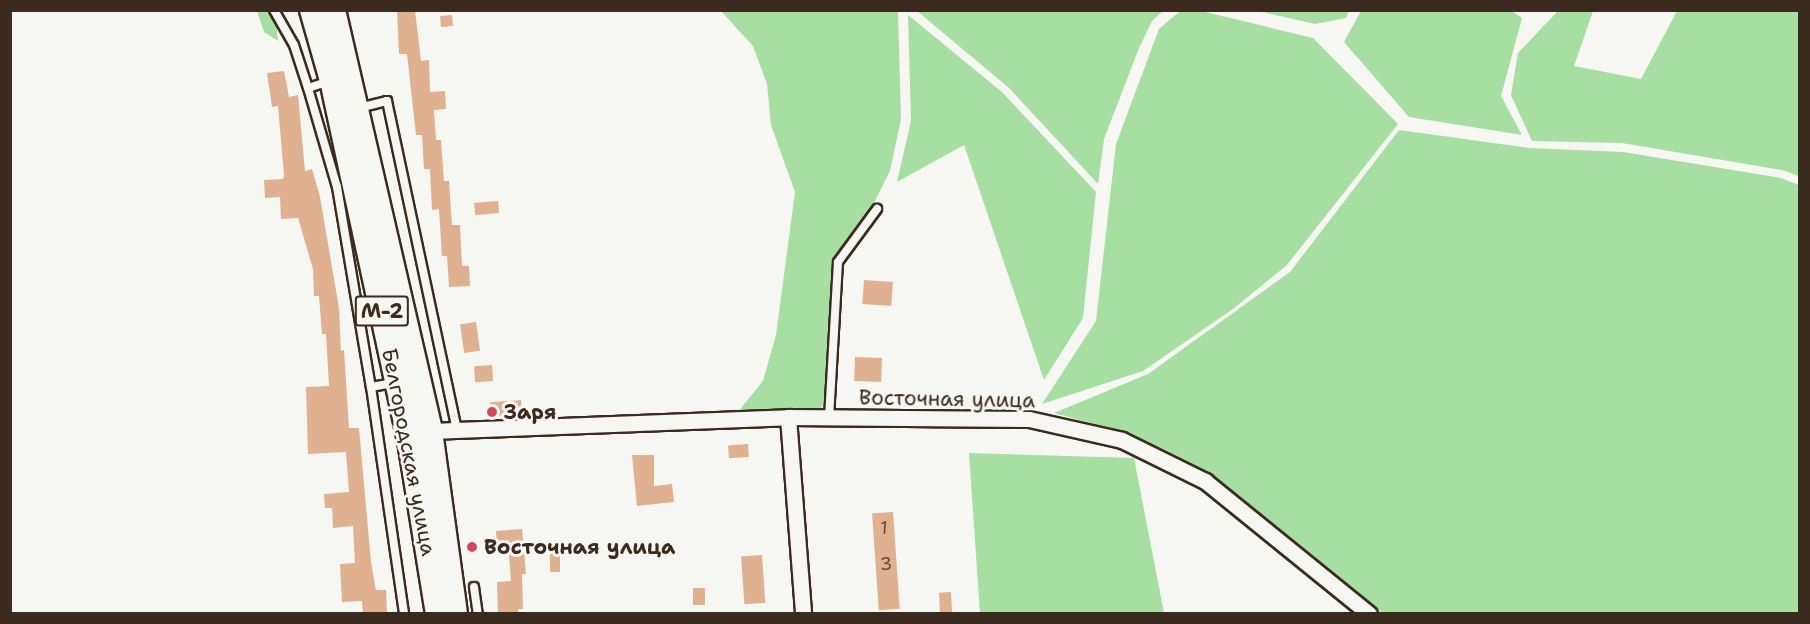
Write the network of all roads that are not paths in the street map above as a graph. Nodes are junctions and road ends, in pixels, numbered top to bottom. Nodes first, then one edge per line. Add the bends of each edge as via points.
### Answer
1 (274, 10) edge
2 (312, 10) edge
3 (333, 10) edge
4 (332, 80) junction
5 (308, 88) junction
6 (356, 108) junction
7 (877, 209) dead end
8 (397, 382) junction
9 (371, 387) junction
10 (788, 417) junction
11 (829, 418) junction
12 (457, 430) junction
13 (419, 433) junction
14 (474, 586) dead end
15 (404, 614) edge
16 (438, 614) edge
17 (454, 614) edge
18 (478, 614) edge
19 (803, 614) edge
20 (1369, 614) edge

1 - 5 lane via 294,45
2 - 4 main road, Белгородская улица / М-2
3 - 6 main road, Белгородская улица / М-2
4 - 5 lane
4 - 8 main road, Белгородская улица / М-2
5 - 9 lane via 337,187
6 - 12 lane via 387,101
6 - 13 main road, Белгородская улица / М-2
7 - 11 lane via 838,262
8 - 9 lane
8 - 13 main road, Белгородская улица / М-2
9 - 15 lane
10 - 11 street, Восточная улица
10 - 12 street, Восточная улица
10 - 19 street
11 - 20 street, Восточная улица via 1029,419 1122,440 1205,481
12 - 13 street, Восточная улица
13 - 16 main road, Белгородская улица / М-2
13 - 17 main road, Белгородская улица / М-2
14 - 18 lane

